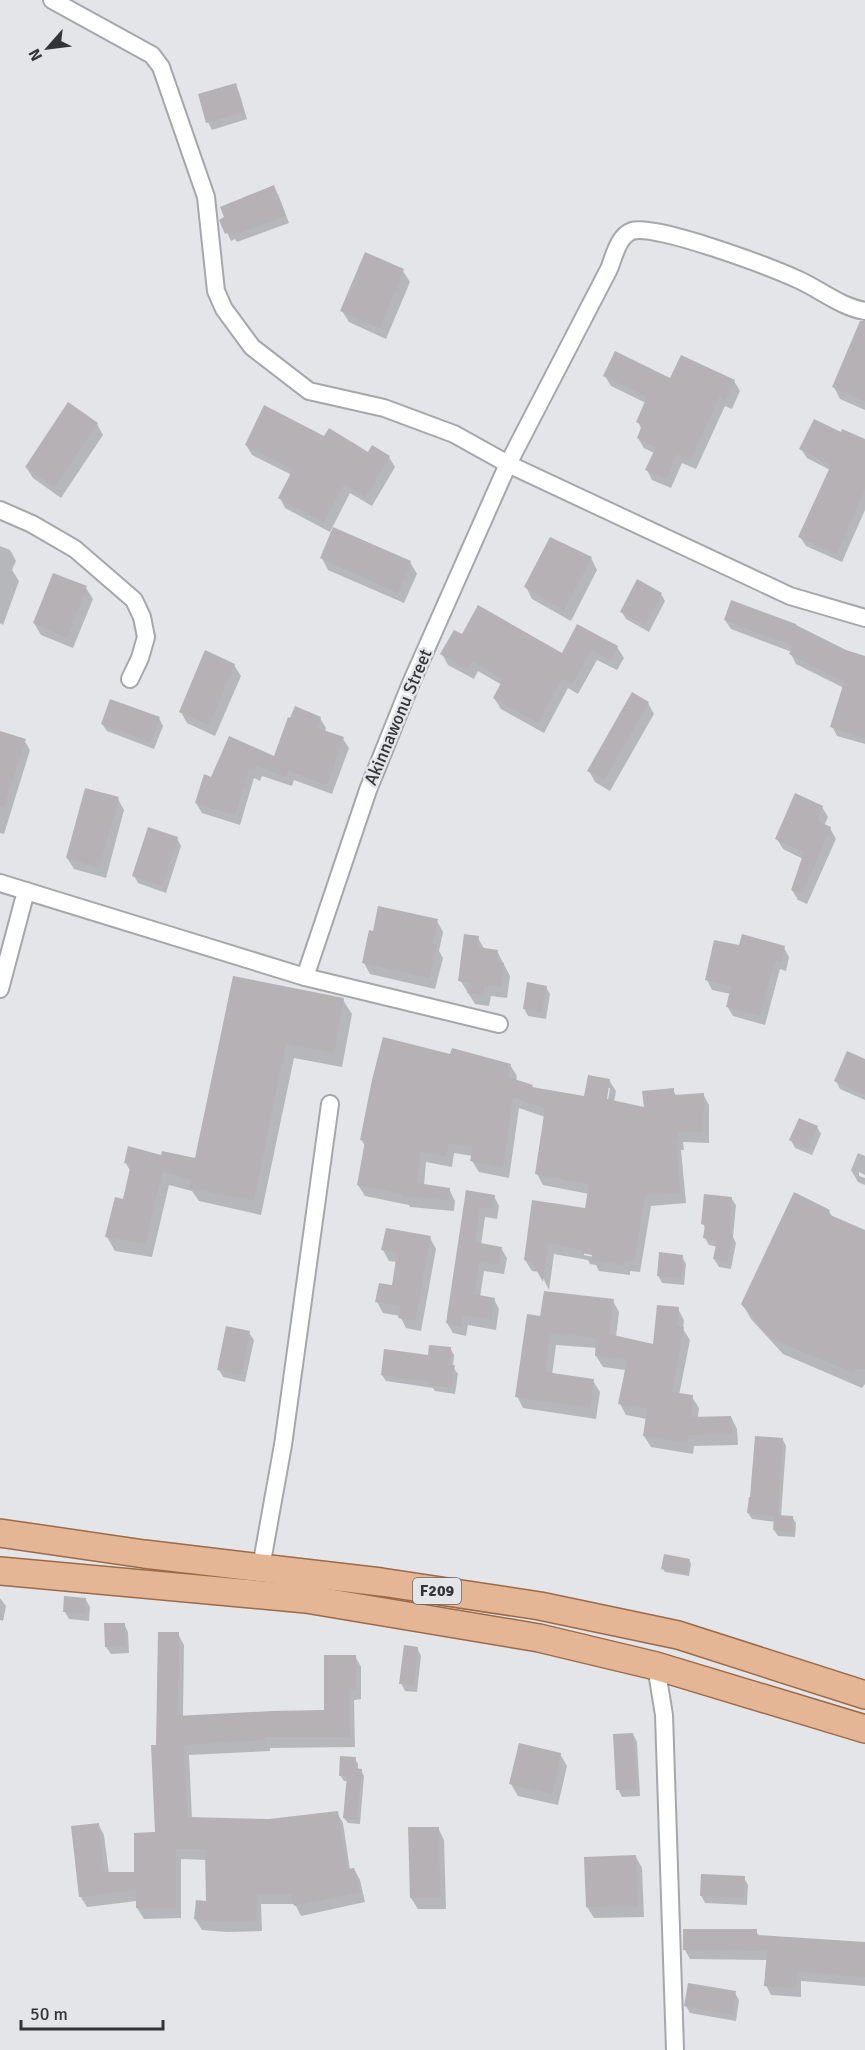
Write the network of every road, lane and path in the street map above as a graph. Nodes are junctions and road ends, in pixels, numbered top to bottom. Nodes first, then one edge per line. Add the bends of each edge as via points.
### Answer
1 (52, 0) edge
2 (865, 312) edge
3 (508, 464) junction
4 (0, 510) edge
5 (865, 618) edge
6 (130, 679) dead end
7 (0, 883) edge
8 (26, 891) junction
9 (305, 977) junction
10 (0, 989) edge
11 (499, 1024) dead end
12 (330, 1104) dead end
13 (0, 1533) edge
14 (261, 1567) junction
15 (0, 1571) edge
16 (656, 1666) junction
17 (865, 1695) edge
18 (865, 1729) edge
19 (675, 2050) edge

1 - 3 street via 152,55 161,67 206,197 216,291 224,309 252,347 309,391 384,408 444,430
2 - 3 street, Akinnawonu Street via 749,259 651,230 632,231 622,238
3 - 5 street via 790,596
3 - 9 street, Akinnawonu Street via 368,790
4 - 6 street via 75,549 134,600 146,637
7 - 8 street
8 - 9 street
8 - 10 street
9 - 11 street
12 - 14 street via 283,1445
13 - 14 main road, F209
14 - 17 main road, F209 via 540,1606 678,1635
15 - 16 main road, F209 via 306,1599 539,1638
16 - 18 main road, F209
16 - 19 street via 664,1715

